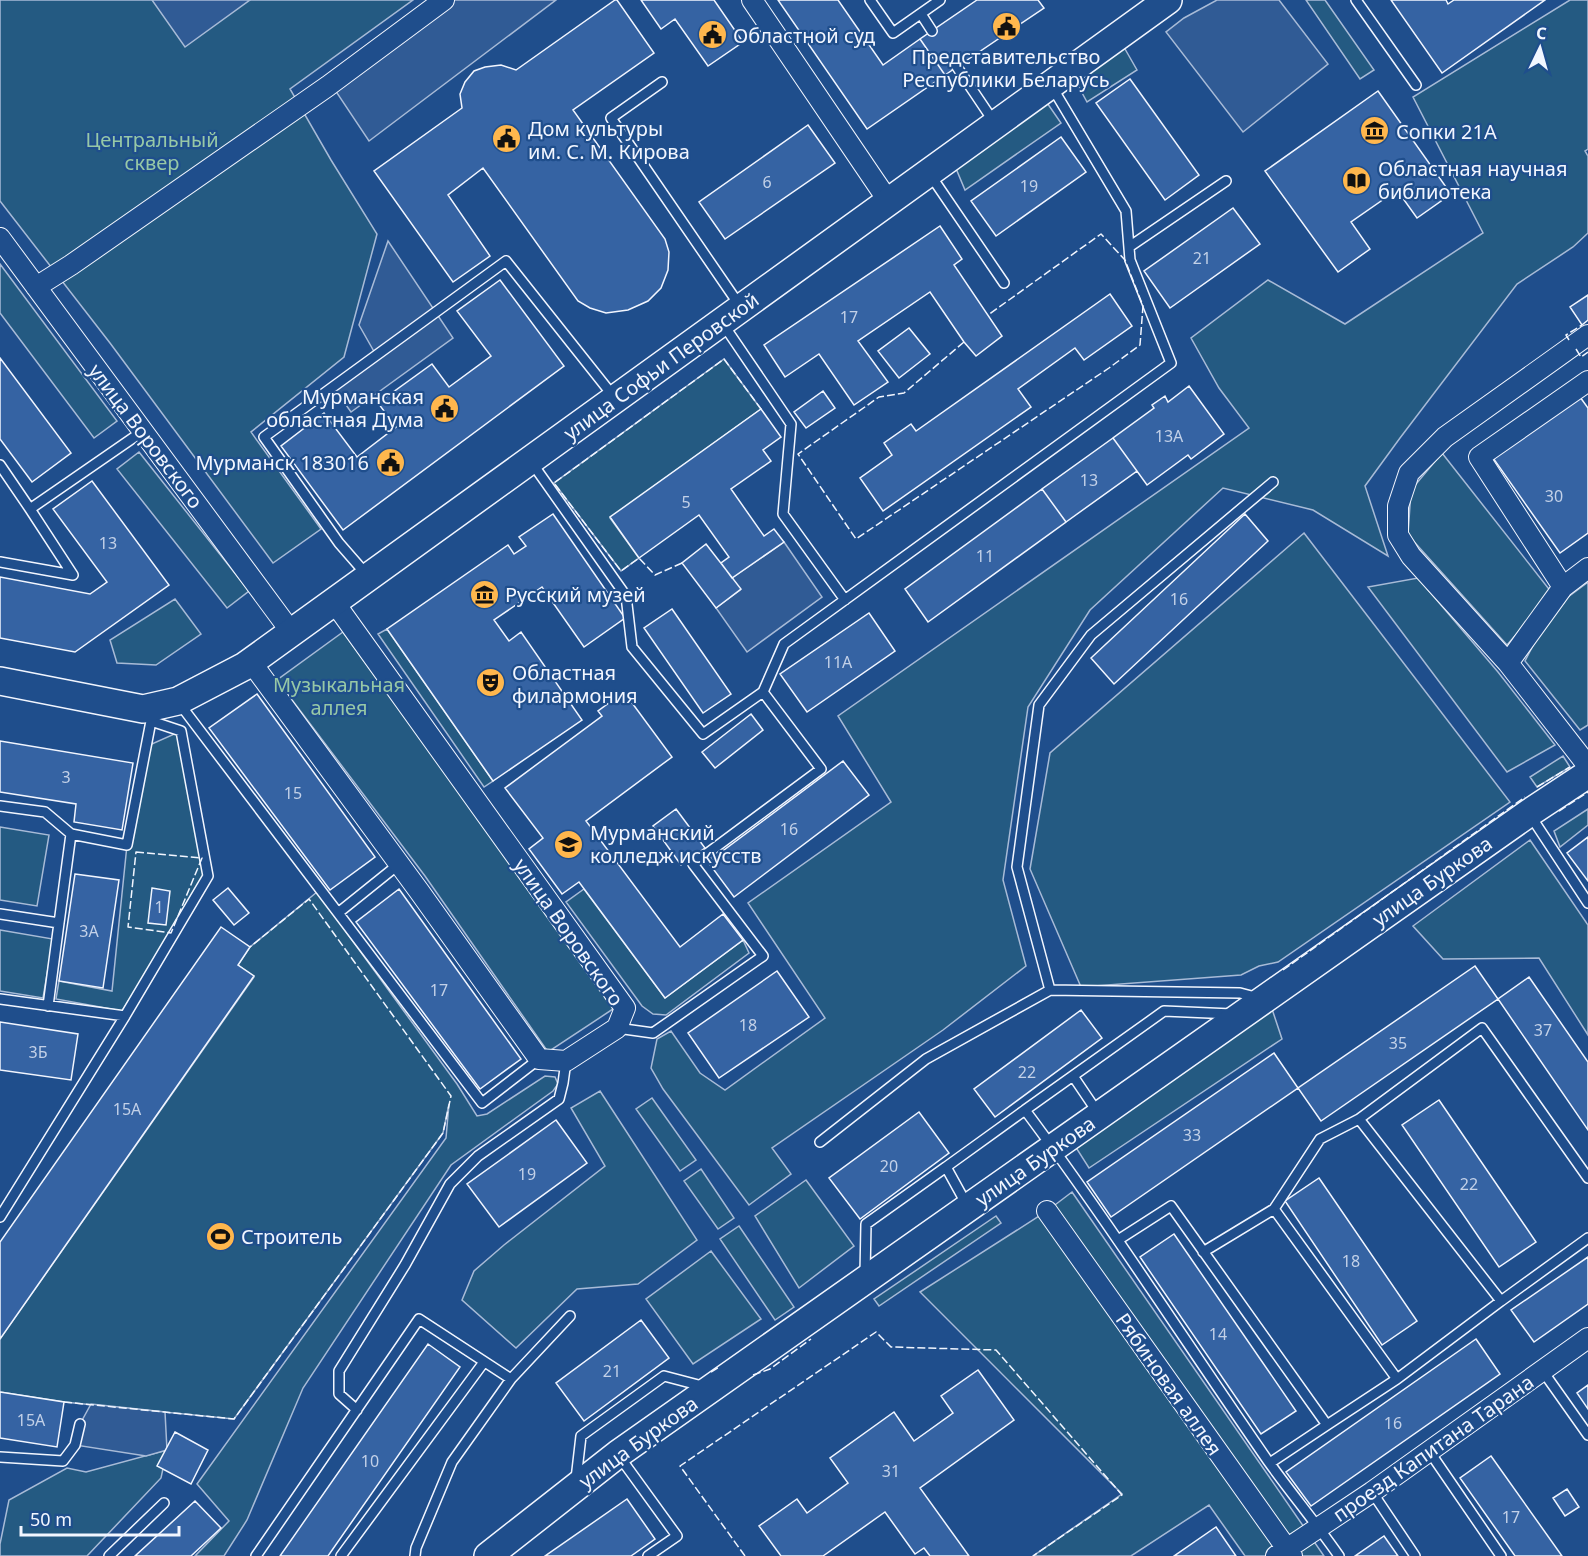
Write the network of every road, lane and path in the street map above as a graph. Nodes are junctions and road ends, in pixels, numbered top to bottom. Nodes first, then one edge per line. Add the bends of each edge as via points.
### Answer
1 (444, 0) edge
2 (870, 0) edge
3 (940, 0) edge
4 (1168, 0) edge
5 (1356, 0) edge
6 (754, 1) edge
7 (921, 14) junction
8 (932, 31) dead end
9 (957, 67) dead end
10 (662, 82) dead end
11 (1051, 85) junction
12 (1416, 85) dead end
13 (995, 124) junction
14 (929, 173) junction
15 (1226, 181) dead end
16 (889, 202) junction
17 (0, 238) edge
18 (1129, 248) junction
19 (1004, 283) dead end
20 (36, 287) junction
21 (732, 315) junction
22 (1588, 335) edge
23 (1588, 381) edge
24 (615, 399) junction
25 (143, 431) junction
26 (530, 460) junction
27 (0, 465) edge
28 (1273, 482) dead end
29 (30, 508) junction
30 (0, 562) edge
31 (1588, 568) edge
32 (369, 577) junction
33 (1563, 587) junction
34 (845, 600) junction
35 (334, 602) junction
36 (292, 633) junction
37 (251, 662) junction
38 (1508, 663) junction
39 (0, 681) edge
40 (764, 692) junction
41 (178, 701) junction
42 (147, 715) junction
43 (1588, 766) edge
44 (1588, 774) edge
45 (0, 806) edge
46 (1529, 813) junction
47 (71, 834) junction
48 (399, 864) junction
49 (1588, 903) edge
50 (338, 912) junction
51 (0, 914) edge
52 (59, 923) junction
53 (1050, 990) junction
54 (0, 999) edge
55 (1265, 999) junction
56 (48, 1006) junction
57 (1243, 1015) junction
58 (125, 1016) junction
59 (617, 1028) junction
60 (539, 1059) junction
61 (566, 1061) junction
62 (1073, 1076) junction
63 (1025, 1110) junction
64 (1100, 1115) junction
65 (1359, 1119) junction
66 (820, 1142) dead end
67 (1053, 1148) junction
68 (945, 1167) junction
69 (1588, 1178) edge
70 (969, 1208) junction
71 (1274, 1209) junction
72 (1047, 1211) dead end
73 (0, 1217) edge
74 (1588, 1238) edge
75 (1118, 1240) junction
76 (1203, 1252) junction
77 (865, 1280) junction
78 (1501, 1301) junction
79 (570, 1316) dead end
80 (1588, 1338) edge
81 (484, 1362) junction
82 (1542, 1370) junction
83 (511, 1379) junction
84 (1397, 1379) junction
85 (711, 1389) junction
86 (357, 1410) junction
87 (80, 1424) dead end
88 (1327, 1425) junction
89 (1588, 1436) edge
90 (1429, 1451) junction
91 (618, 1454) junction
92 (0, 1457) edge
93 (1270, 1463) junction
94 (575, 1488) junction
95 (1372, 1492) junction
96 (164, 1503) dead end
97 (1319, 1527) junction
98 (1285, 1554) edge
99 (109, 1556) edge
100 (256, 1556) edge
101 (341, 1556) edge
102 (415, 1556) edge
103 (488, 1556) edge
104 (648, 1556) edge
105 (1339, 1556) edge
106 (1414, 1556) edge
107 (1501, 1556) edge

1 - 20 street via 328,86
2 - 7 lane via 893,33
3 - 7 lane
4 - 11 street, улица Софьи Перовской
5 - 12 lane
6 - 16 street
7 - 8 lane
9 - 13 lane
10 - 21 lane via 611,118
11 - 13 street, улица Софьи Перовской
11 - 18 lane via 1126,212
13 - 14 street, улица Софьи Перовской
14 - 16 street, улица Софьи Перовской
14 - 19 lane
15 - 18 lane
16 - 21 street, улица Софьи Перовской
17 - 20 street, улица Воровского
18 - 34 lane via 1130,260 1171,363
20 - 25 street, улица Воровского
21 - 24 street, улица Софьи Перовской
21 - 34 lane via 791,424 783,514
22 - 38 street via 1445,437 1409,473 1398,507 1398,534 1411,556
23 - 33 street via 1479,457
24 - 26 street, улица Софьи Перовской
24 - 32 lane via 506,261 264,437 339,543
25 - 29 lane
25 - 36 street, улица Воровского
26 - 32 street, улица Софьи Перовской
26 - 40 lane via 626,596 632,648 703,734
27 - 29 lane
28 - 53 lane via 1091,635 1039,705 1017,867
29 - 30 lane via 73,575
31 - 33 street
32 - 35 street, улица Софьи Перовской
33 - 38 street
34 - 40 lane via 784,645
35 - 36 street, улица Софьи Перовской
35 - 59 street, улица Воровского via 625,1008
36 - 37 street, улица Софьи Перовской
37 - 41 street, улица Софьи Перовской
37 - 48 street
38 - 43 street
39 - 42 street
40 - 59 lane via 821,769 693,864 763,956 653,1033
41 - 42 street, улица Софьи Перовской
41 - 50 lane
42 - 47 lane via 127,844
42 - 58 lane via 181,731 208,876
44 - 46 street, улица Буркова
45 - 47 lane via 45,812
46 - 49 lane
46 - 55 street, улица Буркова
47 - 52 lane
48 - 50 lane
48 - 60 street
50 - 60 lane via 482,1103
51 - 52 lane
52 - 56 lane
53 - 55 lane via 1240,993
53 - 66 lane via 926,1059
54 - 56 lane
55 - 57 street, улица Буркова
56 - 58 lane
57 - 62 lane via 1164,1011
57 - 64 street, улица Буркова
58 - 73 lane
59 - 61 street, улица Воровского
60 - 61 street
61 - 86 lane via 559,1099 478,1156 450,1184 339,1371 339,1394
62 - 63 lane
62 - 64 lane
63 - 67 lane
63 - 68 lane
64 - 67 street, улица Буркова
65 - 69 lane via 1482,1028
65 - 71 lane via 1320,1139
65 - 78 lane
67 - 70 street, улица Буркова
67 - 75 lane
68 - 70 lane
68 - 77 lane via 866,1224
70 - 77 street, улица Буркова
71 - 76 lane
71 - 84 lane
72 - 98 street, Рябиновая аллея
74 - 78 lane
75 - 76 lane via 1171,1206
75 - 93 lane
76 - 88 lane
77 - 85 street, улица Буркова
78 - 84 lane
79 - 83 lane
80 - 82 street, проезд Капитана Тарана
81 - 83 lane
81 - 86 lane via 419,1319
81 - 101 lane
82 - 89 lane
82 - 90 street, проезд Капитана Тарана
83 - 102 lane via 452,1462
84 - 88 lane
85 - 91 street, улица Буркова
85 - 94 lane via 664,1376 581,1436
86 - 100 lane
87 - 92 lane via 75,1445 63,1461
88 - 93 lane
90 - 95 street, проезд Капитана Тарана
90 - 107 lane
91 - 94 street, улица Буркова
91 - 104 lane via 677,1536
93 - 97 lane
94 - 103 street, улица Буркова
95 - 97 street, проезд Капитана Тарана
95 - 106 lane
96 - 99 lane
97 - 98 street, проезд Капитана Тарана
97 - 105 lane

